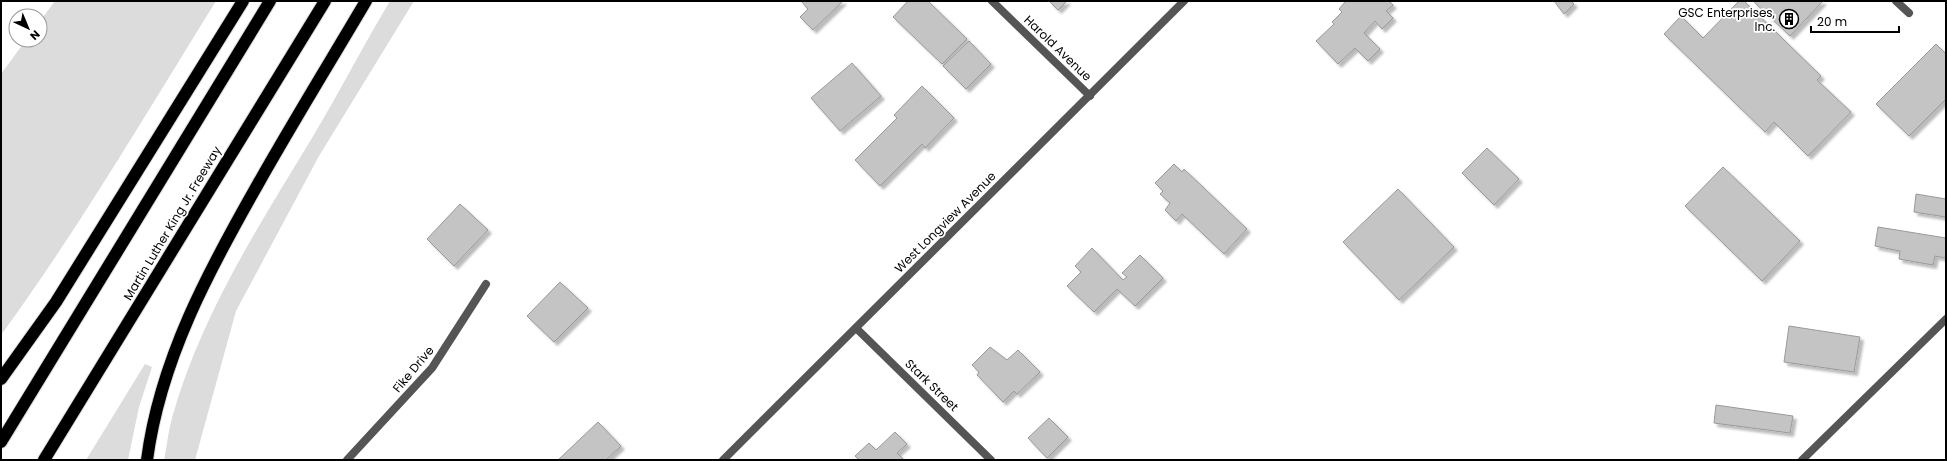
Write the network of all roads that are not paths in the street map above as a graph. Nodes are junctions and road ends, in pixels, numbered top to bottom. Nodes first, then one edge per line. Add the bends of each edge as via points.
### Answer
1 (243, 1) edge
2 (270, 1) edge
3 (325, 1) edge
4 (366, 1) edge
5 (992, 1) edge
6 (1184, 1) edge
7 (1896, 1) edge
8 (1909, 14) dead end
9 (1090, 96) junction
10 (486, 284) dead end
11 (1946, 319) edge
12 (856, 328) junction
13 (1, 379) edge
14 (1, 442) edge
15 (44, 460) edge
16 (147, 460) edge
17 (347, 460) edge
18 (723, 460) edge
19 (991, 460) edge
20 (1802, 460) edge

1 - 13 highway via 52,308
2 - 14 highway
3 - 15 highway, Martin Luther King Jr. Freeway
4 - 16 highway via 231,232 194,304 162,390
5 - 9 street, Harold Avenue
6 - 9 street, West Longview Avenue
7 - 8 street
9 - 12 street, West Longview Avenue
10 - 17 street, Fike Drive via 432,368
11 - 20 street
12 - 18 street, West Longview Avenue
12 - 19 street, Stark Street

